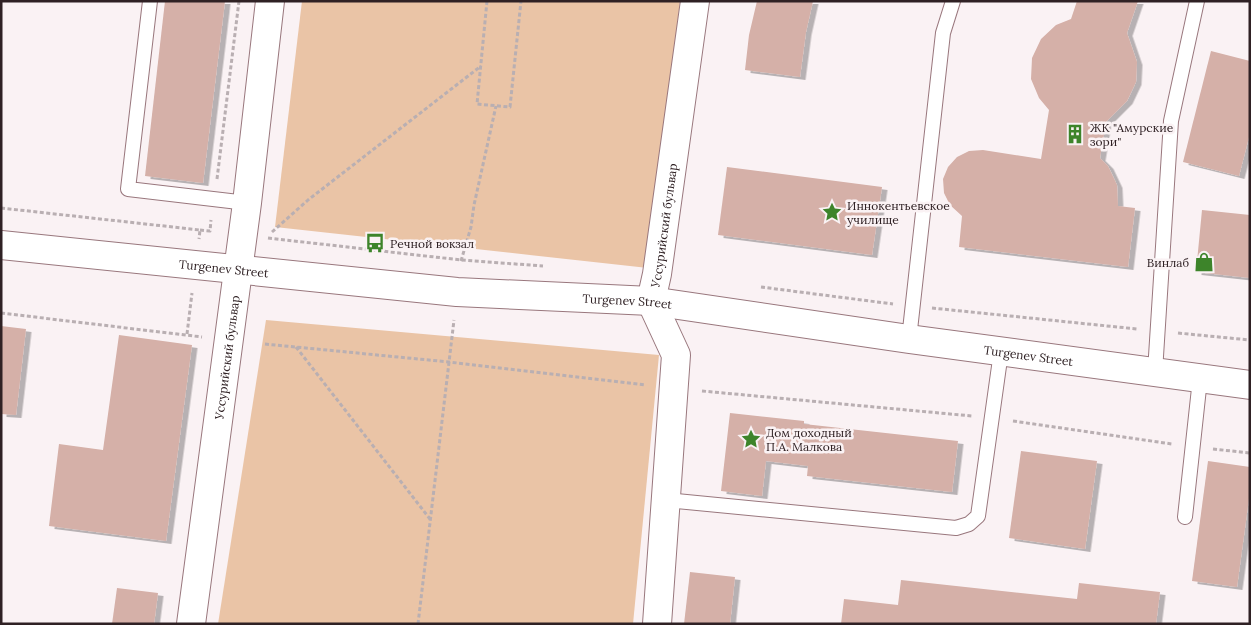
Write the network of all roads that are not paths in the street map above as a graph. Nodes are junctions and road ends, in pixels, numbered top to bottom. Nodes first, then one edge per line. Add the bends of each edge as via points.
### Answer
1 (150, 1) edge
2 (270, 1) edge
3 (695, 1) edge
4 (953, 1) edge
5 (1197, 1) edge
6 (247, 203) junction
7 (1, 246) edge
8 (238, 270) junction
9 (651, 301) junction
10 (909, 340) junction
11 (1001, 352) junction
12 (1155, 372) junction
13 (1200, 378) junction
14 (1250, 385) edge
15 (666, 500) junction
16 (1185, 516) dead end
17 (191, 624) edge
18 (657, 624) edge

1 - 6 lane via 128,188
2 - 6 main road, Уссурийский бульвар
3 - 9 main road, Уссурийский бульвар
4 - 10 lane via 943,33
5 - 12 lane via 1171,121
6 - 8 main road, Уссурийский бульвар
7 - 8 main road, Turgenev Street
8 - 9 main road, Turgenev Street via 457,292
8 - 17 main road, Уссурийский бульвар
9 - 10 main road, Turgenev Street
9 - 15 main road, Уссурийский бульвар via 676,355
10 - 11 main road, Turgenev Street
11 - 12 main road, Turgenev Street
11 - 15 lane via 978,516 969,524 956,528
12 - 13 main road, Turgenev Street
13 - 14 main road, Turgenev Street
13 - 16 lane
15 - 18 main road, Уссурийский бульвар

